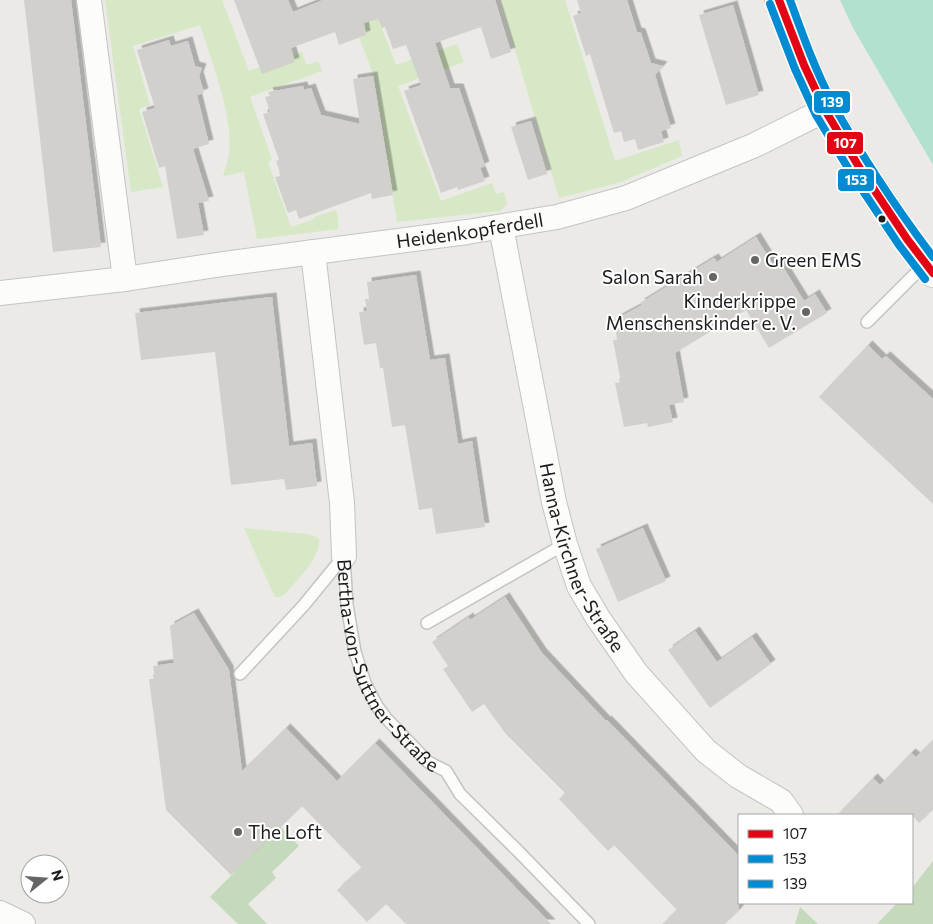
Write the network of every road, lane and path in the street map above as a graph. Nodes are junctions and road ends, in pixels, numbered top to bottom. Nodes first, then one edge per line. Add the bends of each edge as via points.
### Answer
1 (89, 0) edge
2 (779, 0) edge
3 (825, 110) junction
4 (501, 227) junction
5 (313, 252) junction
6 (929, 269) edge
7 (125, 279) junction
8 (0, 293) edge
9 (867, 322) dead end
10 (564, 544) junction
11 (344, 556) junction
12 (427, 623) dead end
13 (240, 674) dead end
14 (790, 814) edge
15 (0, 913) edge
16 (23, 924) edge
17 (589, 924) edge

1 - 7 street
2 - 3 street
3 - 4 street, Heidenkopferdell via 755,145 626,198 557,217
3 - 6 street via 859,167
4 - 5 street, Heidenkopferdell
4 - 10 street, Hanna-Kirchner-Straße
5 - 7 street, Heidenkopferdell
5 - 11 street, Bertha-von-Suttner-Straße via 342,503
6 - 9 lane
7 - 8 street, Heidenkopferdell
10 - 12 lane
10 - 14 street, Hanna-Kirchner-Straße via 580,586 598,618 641,679 706,751 738,776 782,801
11 - 13 lane
11 - 17 lane, Bertha-von-Suttner-Straße via 347,605 355,652 377,706 428,762 446,772 460,794
15 - 16 street

